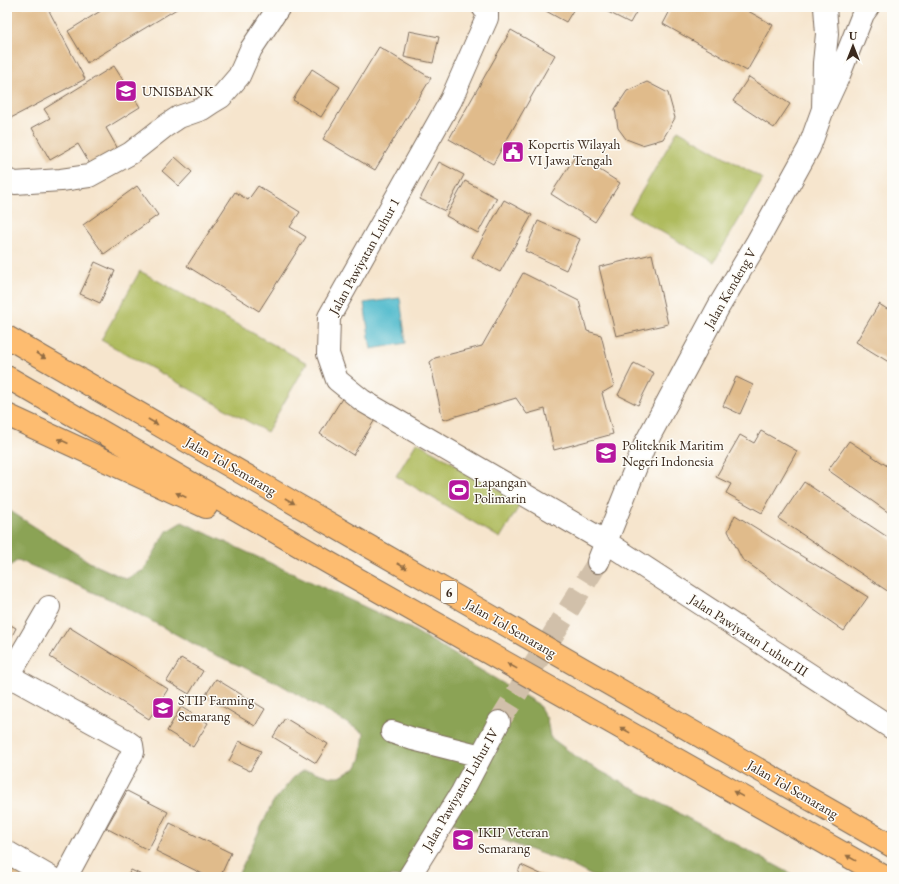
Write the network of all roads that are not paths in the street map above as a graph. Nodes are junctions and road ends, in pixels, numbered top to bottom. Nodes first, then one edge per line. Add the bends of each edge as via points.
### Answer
1 (279, 7) edge
2 (483, 7) edge
3 (825, 7) edge
4 (868, 7) edge
5 (823, 109) junction
6 (7, 180) edge
7 (7, 337) edge
8 (7, 378) edge
9 (7, 415) edge
10 (602, 552) junction
11 (331, 564) junction
12 (49, 607) dead end
13 (8, 677) edge
14 (499, 722) tunnel mouth
15 (892, 728) edge
16 (392, 732) dead end
17 (481, 756) junction
18 (892, 846) edge
19 (7, 852) edge
20 (50, 877) edge
21 (66, 877) edge
22 (409, 877) edge
23 (885, 877) edge

1 - 6 street via 251,48 239,76 221,97 202,109 179,117 131,153 89,176 15,183
2 - 10 street, Jalan Pawiyatan Luhur 1 via 487,18 452,100 329,317 328,354 337,380 363,401
3 - 5 street, Jalan Kendeng V via 827,34
4 - 5 street
5 - 10 street, Jalan Kendeng V via 809,148 719,306 645,444
7 -> 18 highway, Jalan Tol Semarang / 6
8 - 11 highway, 6
11 -> 9 highway
10 - 15 street, Jalan Pawiyatan Luhur III
23 -> 11 highway, 6
12 - 13 street
13 - 21 street via 132,745 133,752
14 - 17 street, Jalan Pawiyatan Luhur IV
16 - 17 street
17 - 22 street, Jalan Pawiyatan Luhur IV via 462,792
19 - 20 street

